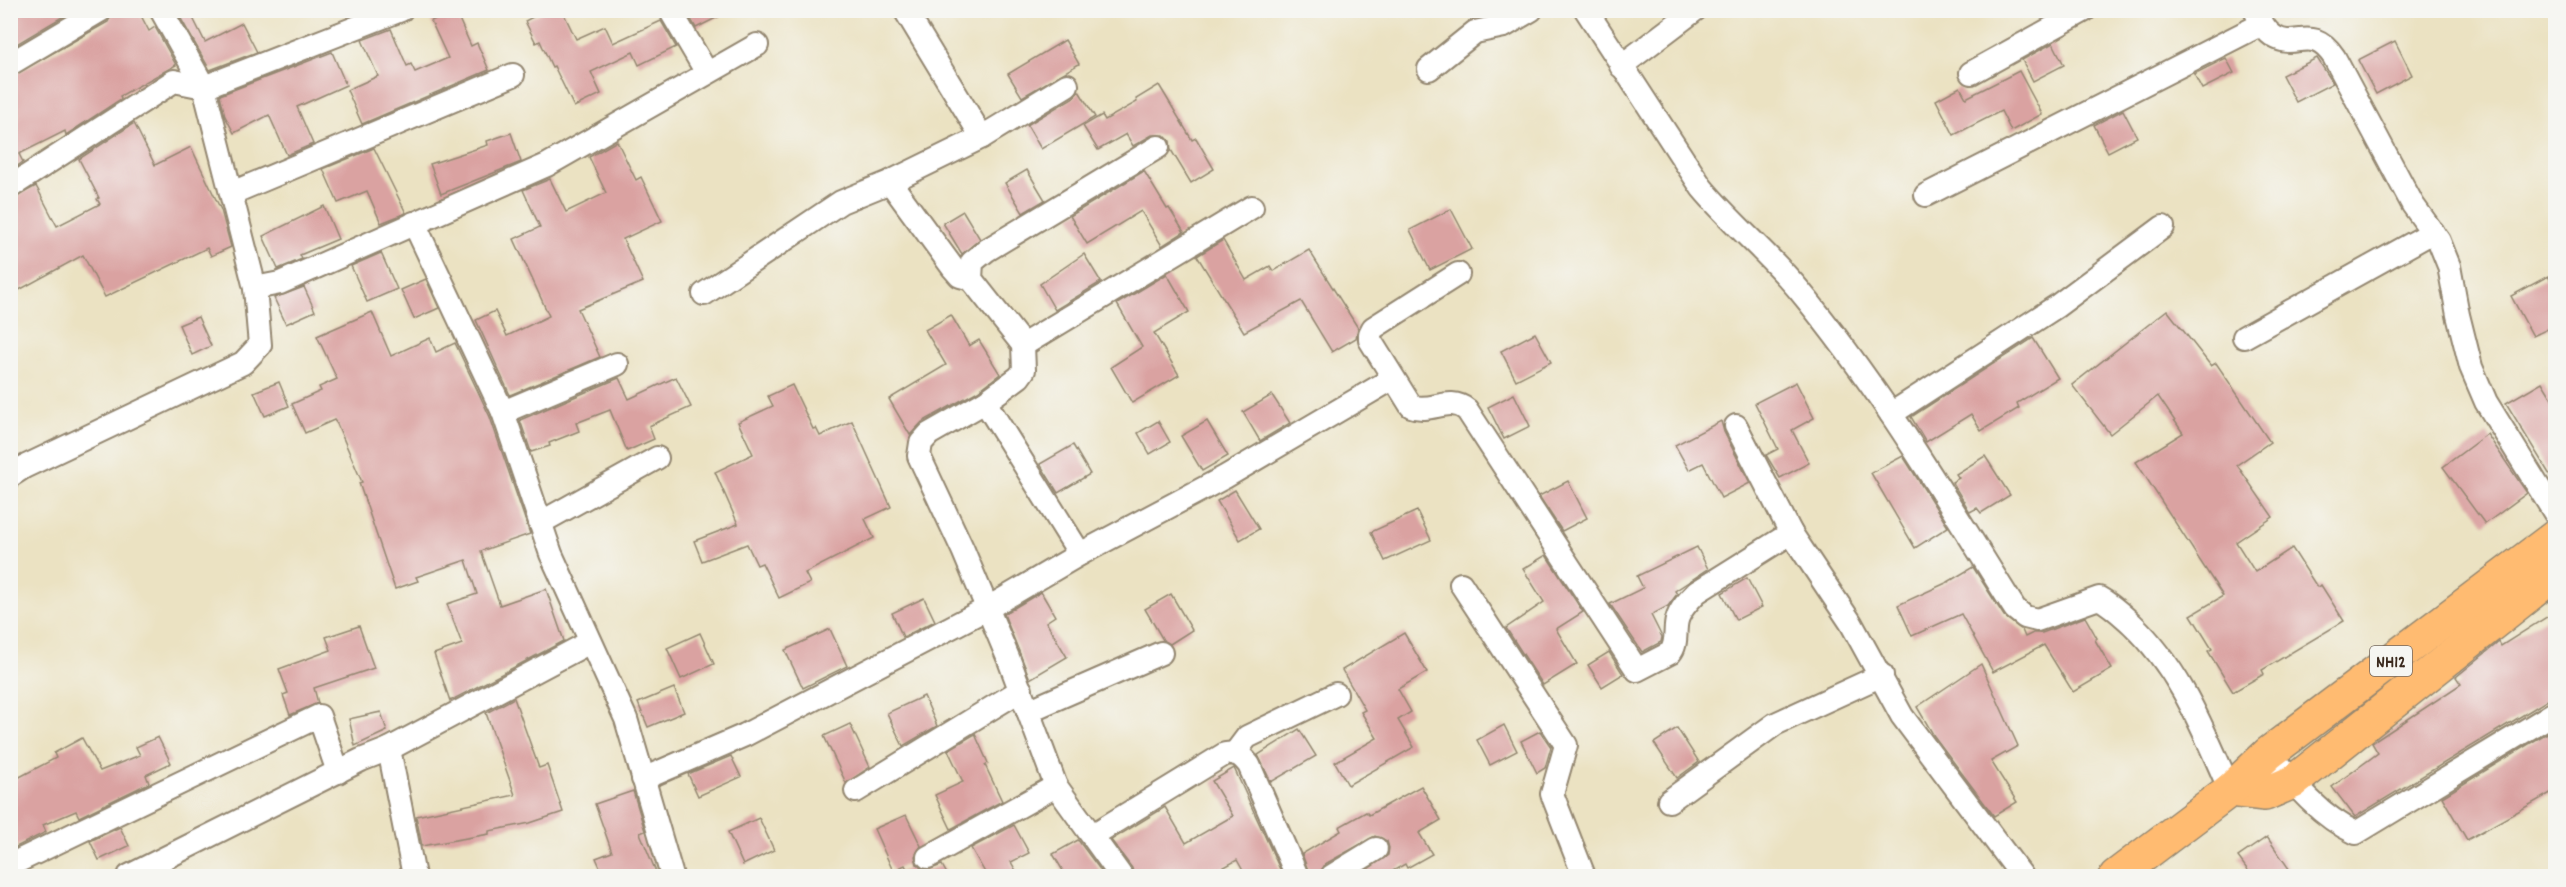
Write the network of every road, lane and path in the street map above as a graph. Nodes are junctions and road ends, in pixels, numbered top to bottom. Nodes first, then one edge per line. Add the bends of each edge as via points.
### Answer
1 (101, 10) edge
2 (161, 10) edge
3 (401, 10) edge
4 (670, 10) edge
5 (905, 10) edge
6 (1531, 10) edge
7 (1586, 10) edge
8 (1695, 10) edge
9 (2085, 10) edge
10 (2258, 17) edge
11 (757, 45) dead end
12 (10, 64) edge
13 (1621, 66) junction
14 (1429, 69) dead end
15 (707, 73) junction
16 (1971, 73) dead end
17 (513, 75) dead end
18 (1067, 85) dead end
19 (204, 87) junction
20 (982, 137) junction
21 (1158, 147) dead end
22 (890, 182) junction
23 (10, 187) edge
24 (232, 193) junction
25 (1926, 195) dead end
26 (1252, 207) dead end
27 (414, 223) junction
28 (2163, 227) dead end
29 (2433, 232) junction
30 (1458, 274) dead end
31 (971, 279) junction
32 (255, 288) junction
33 (704, 294) dead end
34 (2244, 337) dead end
35 (1023, 345) junction
36 (617, 364) dead end
37 (1392, 379) junction
38 (985, 402) junction
39 (503, 412) junction
40 (1891, 414) junction
41 (1736, 426) dead end
42 (657, 458) dead end
43 (10, 476) edge
44 (2556, 515) edge
45 (540, 523) junction
46 (1791, 533) junction
47 (2556, 536) edge
48 (1080, 554) junction
49 (2556, 573) edge
50 (1461, 584) dead end
51 (988, 608) junction
52 (590, 642) junction
53 (1161, 653) dead end
54 (1882, 675) junction
55 (1336, 694) dead end
56 (1024, 700) junction
57 (2556, 712) edge
58 (389, 749) junction
59 (1235, 753) junction
60 (2269, 753) junction
61 (338, 772) junction
62 (643, 779) junction
63 (2293, 782) junction
64 (1056, 786) junction
65 (2230, 790) junction
66 (856, 791) dead end
67 (1669, 801) dead end
68 (1093, 835) junction
69 (1376, 849) dead end
70 (928, 857) dead end
71 (10, 865) edge
72 (1116, 875) edge
73 (134, 876) edge
74 (414, 876) edge
75 (672, 876) edge
76 (1297, 876) edge
77 (1332, 876) edge
78 (1584, 876) edge
79 (2022, 876) edge
80 (2116, 876) edge

1 - 12 street
2 - 19 street
3 - 19 street
4 - 15 street
5 - 20 street
6 - 14 street via 1504,26 1475,32
7 - 13 street
8 - 13 street
9 - 16 street
10 - 25 street
10 - 29 street via 2272,36 2281,40 2317,40 2330,51 2414,205
11 - 15 street
13 - 40 street via 1702,188 1799,290
15 - 27 street via 547,165
17 - 24 street
18 - 20 street
19 - 23 street via 174,81
19 - 24 street
20 - 22 street
21 - 31 street via 979,255 972,262
22 - 31 street via 953,268 960,276
22 - 33 street via 841,202
24 - 32 street
26 - 35 street
27 - 32 street via 280,283
27 - 39 street
28 - 40 street via 2057,306
29 - 34 street
29 - 44 street via 2449,266 2472,367 2486,402
30 - 37 street via 1370,334
31 - 35 street
32 - 43 street via 260,345 243,363
35 - 38 street via 1024,370
36 - 39 street
37 - 46 street via 1404,399 1418,409 1452,402 1467,410 1637,670 1674,648 1677,619 1697,592
37 - 48 street via 1160,513
38 - 48 street
38 - 51 street via 929,434 921,443 919,456
39 - 45 street
40 - 65 street via 2015,609 2037,620 2099,598 2143,634 2185,690
41 - 46 street
42 - 45 street
45 - 52 street
46 - 54 street
47 - 60 highway, NH12
48 - 51 street
49 - 63 highway
50 - 78 street via 1566,745 1552,794
51 - 56 street
51 - 62 street via 745,735
52 - 58 street
52 - 62 street via 626,719
53 - 56 street
54 - 67 street via 1775,724
54 - 79 street via 1902,716
55 - 59 street via 1247,737
56 - 64 street
56 - 66 street
57 - 63 street via 2356,833 2326,816
58 - 61 street
58 - 74 street
59 - 68 street via 1225,754
59 - 76 street via 1249,765
60 - 63 street
60 - 65 highway, NH12
61 - 71 street via 319,716
61 - 73 street
62 - 75 street
63 - 65 highway via 2265,794
64 - 68 street
64 - 70 street
65 - 80 highway, NH12
68 - 72 street
69 - 77 street

